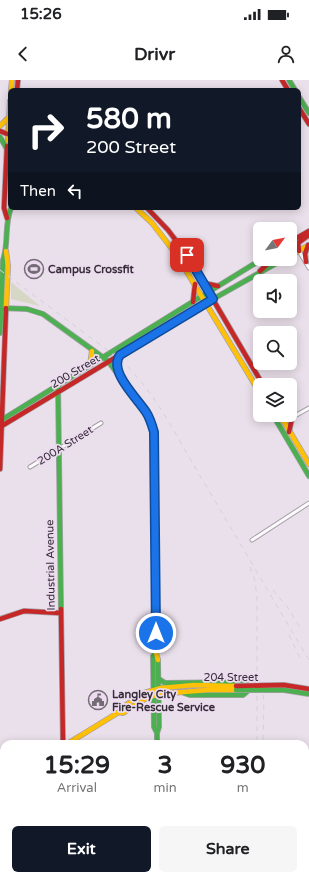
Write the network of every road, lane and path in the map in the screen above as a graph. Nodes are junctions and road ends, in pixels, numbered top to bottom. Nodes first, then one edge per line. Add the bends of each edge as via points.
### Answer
1 (301, 100) edge
2 (301, 111) edge
3 (309, 113) edge
4 (8, 118) edge
5 (309, 124) edge
6 (0, 126) edge
7 (0, 137) edge
8 (8, 145) edge
9 (7, 149) junction
10 (2, 207) edge
11 (10, 210) edge
12 (138, 210) edge
13 (149, 210) edge
14 (8, 218) junction
15 (309, 231) edge
16 (309, 236) edge
17 (297, 238) edge
18 (308, 245) edge
19 (6, 251) junction
20 (299, 251) junction
21 (306, 262) junction
22 (253, 265) edge
23 (266, 266) edge
24 (271, 266) edge
25 (309, 268) edge
26 (257, 274) joint
27 (253, 276) edge
28 (204, 283) junction
29 (195, 284) junction
30 (218, 286) junction
31 (209, 292) junction
32 (202, 296) junction
33 (7, 299) junction
34 (213, 299) junction
35 (193, 302) junction
36 (206, 303) junction
37 (3, 308) edge
38 (15, 308) junction
39 (0, 333) edge
40 (92, 351) junction
41 (120, 355) junction
42 (103, 358) junction
43 (108, 361) junction
44 (90, 365) junction
45 (119, 375) junction
46 (259, 378) edge
47 (253, 382) edge
48 (58, 386) junction
49 (58, 392) junction
50 (309, 408) edge
51 (297, 415) edge
52 (1, 420) edge
53 (277, 422) edge
54 (284, 422) edge
55 (291, 422) edge
56 (101, 423) dead end
57 (1, 427) edge
58 (289, 432) junction
59 (58, 450) junction
60 (309, 464) edge
61 (30, 467) dead end
62 (0, 470) edge
63 (309, 476) edge
64 (309, 503) edge
65 (252, 540) dead end
66 (60, 613) junction
67 (0, 620) edge
68 (156, 652) junction
69 (159, 679) junction
70 (236, 688) junction
71 (252, 688) junction
72 (156, 689) junction
73 (178, 692) junction
74 (309, 692) edge
75 (156, 695) junction
76 (145, 699) junction
77 (153, 704) junction
78 (119, 712) junction
79 (157, 733) junction
80 (62, 740) edge
81 (74, 740) edge
82 (156, 740) edge

1 - 3 main road
2 - 5 main road
4 - 6 main road
7 - 9 main road
8 - 9 main road
9 - 10 main road
10 - 14 main road
11 - 14 main road
12 - 29 main road via 162,235
13 - 28 main road via 187,255
14 - 19 main road
15 - 17 main road
16 - 20 main road via 298,243
18 - 20 main road
18 - 21 main road
19 - 33 main road
19 - 37 main road via 3,260
20 - 21 street
21 - 25 street
22 - 30 main road, 200 Street
23 - 26 main road
24 - 26 main road, 200 Street
27 - 34 main road, 200 Street
28 - 30 main road
28 - 31 main road
29 - 32 main road
29 - 35 main road
30 - 31 main road, 200 Street
31 - 32 main road, 200 Street
31 - 34 main road
32 - 35 main road, 200 Street
32 - 36 main road
33 - 37 main road
33 - 38 main road
34 - 36 main road, 200 Street
34 - 46 main road
35 - 42 main road, 200 Street
36 - 41 main road, 200 Street
36 - 47 main road
37 - 38 main road
37 - 39 main road
37 - 52 main road
38 - 40 main road via 34,310 43,314
40 - 42 main road
40 - 44 main road
41 - 43 main road, 200 Street
41 - 45 main road via 117,364
42 - 43 main road
42 - 44 main road, 200 Street
43 - 45 main road
43 - 49 main road, 200 Street
44 - 48 main road, 200 Street
45 - 68 main road via 145,411 154,432
48 - 49 main road, Industrial Avenue
48 - 52 main road, 200 Street
49 - 57 main road, 200 Street
49 - 59 main road, Industrial Avenue
50 - 51 street
52 - 57 main road
53 - 63 main road
54 - 58 main road
55 - 58 main road
56 - 59 street, 200A Street
57 - 62 main road
58 - 60 main road
59 - 61 street, 200A Street
59 - 66 main road, Industrial Avenue
64 - 65 street
66 - 67 main road via 24,611
66 - 80 main road, Industrial Avenue
68 - 69 main road
68 - 72 main road via 153,656
69 - 71 main road via 165,683 241,682
69 - 72 main road
70 - 72 main road, 204 Street via 190,686
70 - 73 main road, 204 Street
70 - 74 main road, 204 Street, bridge via 284,685
71 - 73 main road via 243,695 190,695
71 - 74 main road via 284,688
72 - 75 main road
72 - 78 main road via 120,708
73 - 75 main road, 204 Street
75 - 76 main road, 204 Street
75 - 77 main road
75 - 79 main road via 159,727
76 - 77 main road
76 - 78 main road, 204 Street via 123,713
77 - 79 main road via 154,727
78 - 81 main road
79 - 82 main road

